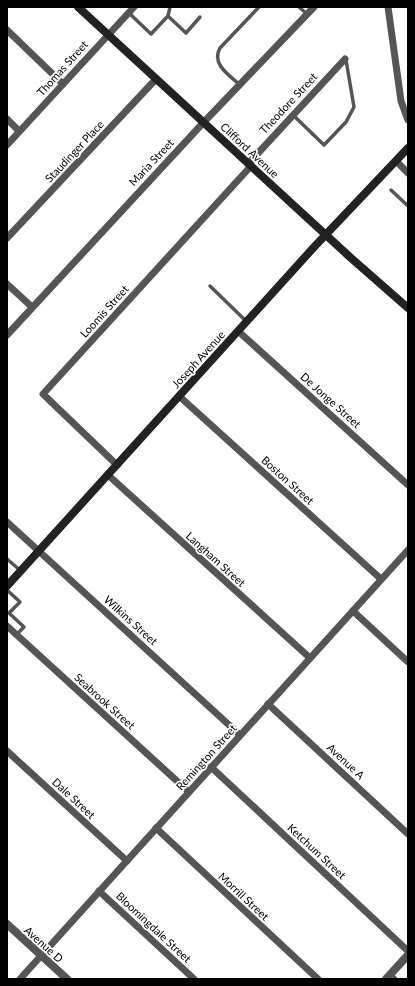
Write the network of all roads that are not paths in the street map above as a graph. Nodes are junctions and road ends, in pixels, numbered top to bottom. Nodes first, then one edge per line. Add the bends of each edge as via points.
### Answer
1 (78, 7) edge
2 (134, 7) edge
3 (170, 7) edge
4 (259, 7) edge
5 (299, 7) edge
6 (314, 7) edge
7 (388, 7) edge
8 (128, 13) junction
9 (307, 14) junction
10 (168, 16) junction
11 (200, 18) dead end
12 (7, 30) edge
13 (108, 35) junction
14 (345, 59) joint
15 (156, 79) junction
16 (63, 84) junction
17 (240, 86) junction
18 (292, 115) junction
19 (7, 119) edge
20 (408, 120) edge
21 (203, 123) junction
22 (19, 131) junction
23 (7, 145) edge
24 (408, 148) edge
25 (396, 161) junction
26 (249, 165) junction
27 (408, 173) edge
28 (391, 190) dead end
29 (408, 206) edge
30 (325, 235) junction
31 (7, 238) edge
32 (7, 284) edge
33 (210, 286) dead end
34 (32, 307) junction
35 (408, 308) edge
36 (247, 322) junction
37 (238, 331) junction
38 (7, 335) edge
39 (179, 396) junction
40 (117, 465) junction
41 (108, 475) junction
42 (408, 485) edge
43 (7, 522) edge
44 (39, 551) junction
45 (407, 553) edge
46 (7, 559) edge
47 (21, 571) junction
48 (381, 579) junction
49 (8, 584) edge
50 (352, 611) junction
51 (7, 626) edge
52 (16, 635) junction
53 (310, 658) junction
54 (408, 662) edge
55 (268, 704) junction
56 (240, 735) junction
57 (7, 751) edge
58 (211, 767) junction
59 (189, 792) junction
60 (156, 828) junction
61 (408, 834) edge
62 (127, 861) junction
63 (99, 891) junction
64 (7, 924) edge
65 (41, 955) junction
66 (407, 956) edge
67 (391, 977) edge
68 (20, 979) edge
69 (67, 979) edge
70 (194, 979) edge
71 (318, 979) edge

1 - 13 main road, Clifford Avenue
2 - 8 street, Thomas Street
3 - 10 lane
4 - 17 lane via 217,53 221,68
5 - 9 lane
6 - 9 street, Maria Street
7 - 20 street via 401,101
8 - 10 lane via 151,34
8 - 13 street, Thomas Street
9 - 17 street, Maria Street
10 - 11 lane via 186,33
12 - 16 street
13 - 15 main road, Clifford Avenue
13 - 16 street, Thomas Street
14 - 18 street, Theodore Street
14 - 18 lane via 350,74 354,107 346,122 324,146
15 - 21 main road, Clifford Avenue
15 - 31 street, Staudinger Place
16 - 22 street, Thomas Street
17 - 21 street, Maria Street
18 - 26 street, Theodore Street
19 - 22 street
21 - 26 main road, Clifford Avenue
21 - 34 street, Maria Street
22 - 23 street, Thomas Street
24 - 25 main road, Joseph Avenue
25 - 27 street
25 - 30 main road, Joseph Avenue
26 - 30 main road, Clifford Avenue
26 - 40 street, Loomis Street via 43,394
28 - 29 lane
30 - 35 main road, Clifford Avenue
30 - 36 main road, Joseph Avenue
32 - 34 street
33 - 36 lane
34 - 38 street, Maria Street
36 - 37 main road, Joseph Avenue
37 - 39 main road, Joseph Avenue
37 - 42 street, De Jonge Street
39 - 40 main road, Joseph Avenue
39 - 48 street, Boston Street
40 - 41 main road, Joseph Avenue
41 - 44 main road, Joseph Avenue
41 - 53 street, Langham Street
43 - 44 street, Wilkins Street
44 - 47 main road, Joseph Avenue
44 - 56 street, Wilkins Street
45 - 48 street, Remington Street
46 - 47 lane
47 - 49 main road, Joseph Avenue
48 - 50 street, Remington Street
49 - 52 lane via 20,602 9,613 24,627
50 - 53 street, Remington Street
50 - 54 street
51 - 52 street, Seabrook Street
52 - 59 street, Seabrook Street
53 - 55 street, Remington Street
55 - 56 street, Remington Street
55 - 61 street, Avenue A
56 - 58 street, Remington Street
57 - 62 street, Dale Street
58 - 59 street, Remington Street
58 - 66 street, Ketchum Street
59 - 60 street, Remington Street
60 - 62 street, Remington Street
60 - 71 street, Morrill Street
62 - 63 street, Remington Street
63 - 65 street, Remington Street
63 - 70 street, Bloomingdale Street
64 - 65 street, Avenue D
65 - 68 street, Remington Street
65 - 69 street, Avenue D
66 - 67 street

